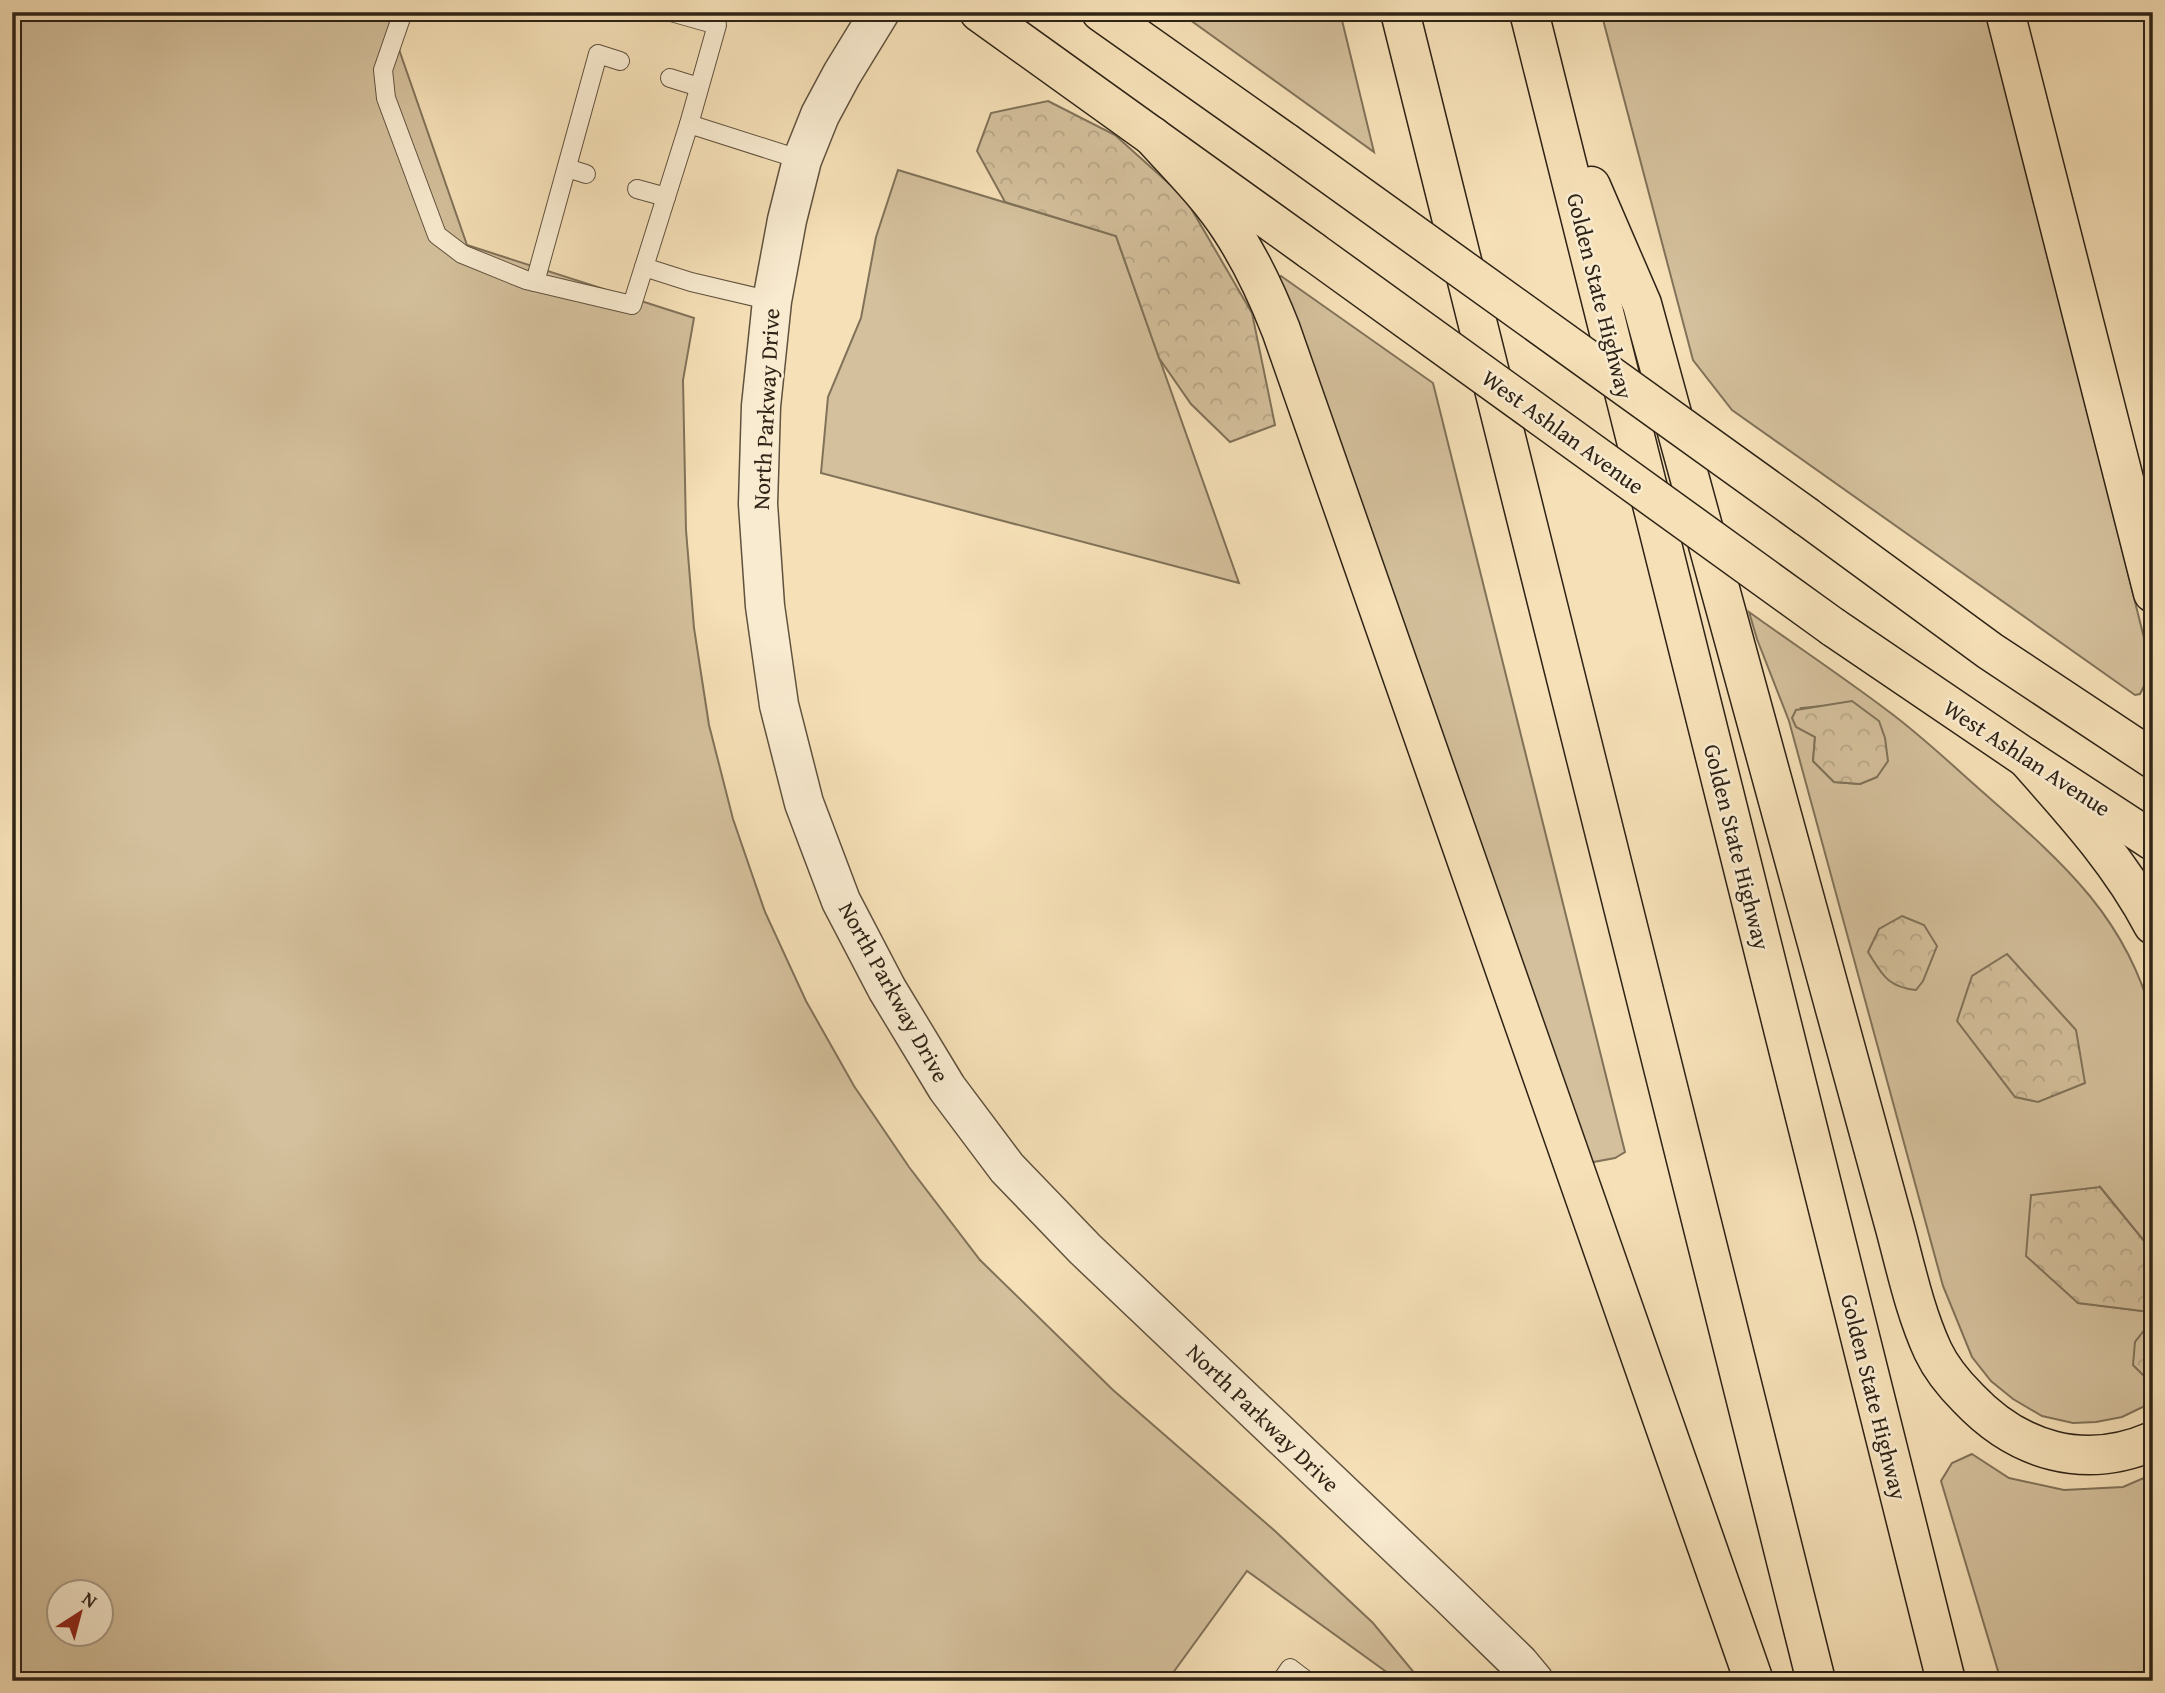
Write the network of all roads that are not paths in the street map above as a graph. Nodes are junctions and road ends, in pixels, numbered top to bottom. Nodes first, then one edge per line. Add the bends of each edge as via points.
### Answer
1 (402, 12) edge
2 (671, 12) edge
3 (880, 12) edge
4 (979, 12) edge
5 (1101, 12) edge
6 (1399, 12) edge
7 (1529, 12) edge
8 (2005, 12) edge
9 (620, 61) dead end
10 (670, 78) dead end
11 (1545, 78) junction
12 (699, 87) junction
13 (689, 124) junction
14 (1152, 136) junction
15 (802, 160) junction
16 (566, 168) junction
17 (586, 174) dead end
18 (637, 189) dead end
19 (666, 197) junction
20 (644, 267) junction
21 (535, 282) junction
22 (772, 301) junction
23 (2153, 593) edge
24 (2025, 758) junction
25 (2153, 759) edge
26 (2153, 841) edge
27 (2153, 925) edge
28 (2153, 1441) edge
29 (1281, 1681) edge
30 (1307, 1681) edge
31 (1534, 1681) edge
32 (1754, 1681) edge
33 (1816, 1681) edge
34 (1946, 1681) edge

1 - 21 lane via 383,70 386,98 437,235 462,254
2 - 12 lane via 717,25
3 - 15 street, North Parkway Drive via 826,104
4 - 14 main road, West Ashlan Avenue
5 - 25 main road, bridge via 1990,651
6 - 33 main road
7 - 11 main road, Golden State Highway
8 - 23 main road
9 - 16 lane via 598,54
10 - 12 lane
11 - 28 main road via 1642,304 1914,1298 1934,1353 1981,1412 2031,1445 2090,1455
11 - 34 main road, Golden State Highway
12 - 13 lane
13 - 15 lane
13 - 19 lane
14 - 24 main road, West Ashlan Avenue, bridge via 1833,627
14 - 32 main road via 1228,226 1265,291
15 - 22 street, North Parkway Drive
16 - 17 lane
16 - 21 lane
18 - 19 lane
19 - 20 lane
20 - 21 lane via 632,305
20 - 22 lane
22 - 31 street, North Parkway Drive via 761,406 758,504 765,606 779,705 804,803 841,901 887,989 947,1088 1007,1168 1085,1249
24 - 26 main road, West Ashlan Avenue
24 - 27 main road via 2095,836
29 - 30 lane via 1290,1668

